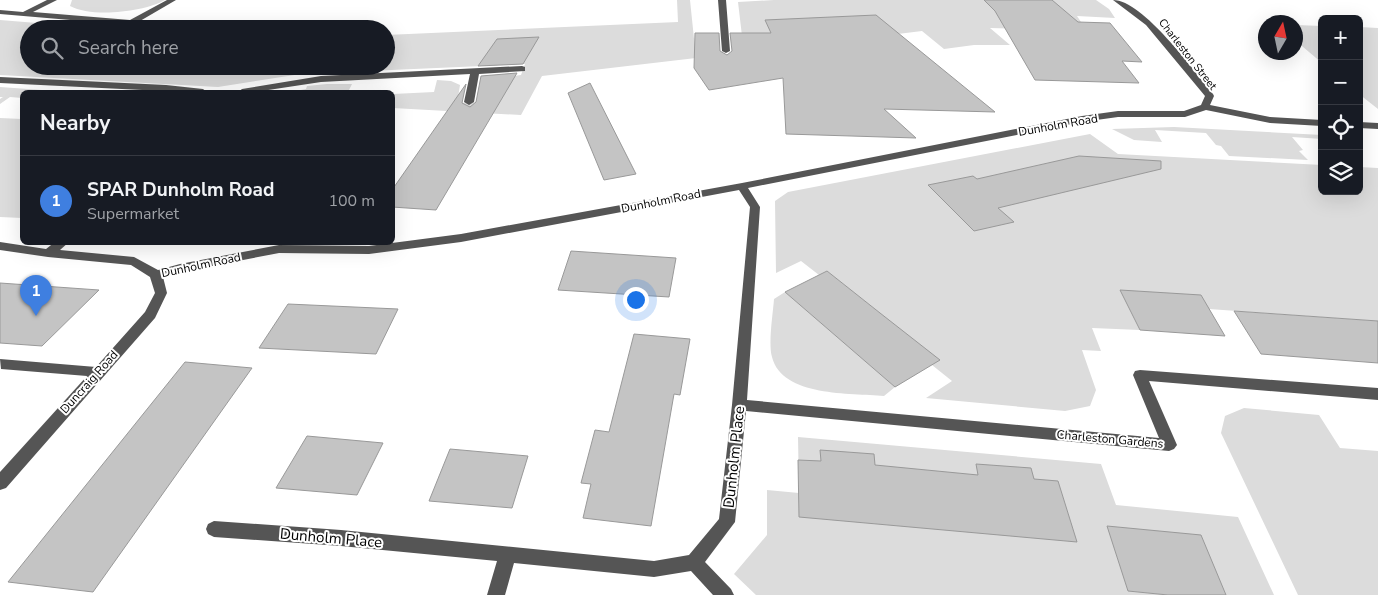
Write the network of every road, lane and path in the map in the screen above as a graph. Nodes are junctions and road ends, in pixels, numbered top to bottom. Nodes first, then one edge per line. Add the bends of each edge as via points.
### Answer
1 (53, 0) edge
2 (172, 0) edge
3 (722, 0) edge
4 (1117, 0) edge
5 (0, 12) edge
6 (23, 14) junction
7 (95, 20) edge
8 (136, 20) edge
9 (726, 51) dead end
10 (522, 69) dead end
11 (475, 71) junction
12 (0, 80) edge
13 (184, 90) edge
14 (254, 90) edge
15 (469, 102) dead end
16 (1205, 107) junction
17 (1318, 123) edge
18 (1363, 125) edge
19 (1378, 126) edge
20 (742, 186) junction
21 (60, 245) edge
22 (0, 246) edge
23 (48, 253) junction
24 (156, 275) junction
25 (1, 364) edge
26 (98, 372) junction
27 (1378, 394) edge
28 (739, 405) junction
29 (0, 482) edge
30 (214, 528) dead end
31 (508, 556) junction
32 (694, 562) junction
33 (496, 595) edge
34 (725, 595) edge

1 - 6 street
2 - 8 street
3 - 9 street
4 - 16 street, Charleston Street via 1149,23 1210,96
5 - 6 street
6 - 7 street
10 - 11 street
11 - 14 street via 321,79
11 - 15 street
12 - 13 street
16 - 17 street, Dunholm Road via 1270,120
16 - 20 street, Dunholm Road via 1185,114 1118,114 1082,119
18 - 19 street
20 - 24 street, Dunholm Road via 461,238 369,250 278,250
20 - 28 street, Dunholm Place via 755,207
21 - 23 street
22 - 23 street, Dunholm Road
23 - 24 street, Dunholm Road via 134,262
24 - 26 street, Duncraig Road via 162,293 150,315
25 - 26 street
26 - 29 street, Duncraig Road
27 - 28 street, Charleston Gardens via 1140,375 1169,445
28 - 32 street, Dunholm Place via 727,522
30 - 31 street, Dunholm Place
31 - 32 street, Dunholm Place via 654,570
31 - 33 street
32 - 34 street

